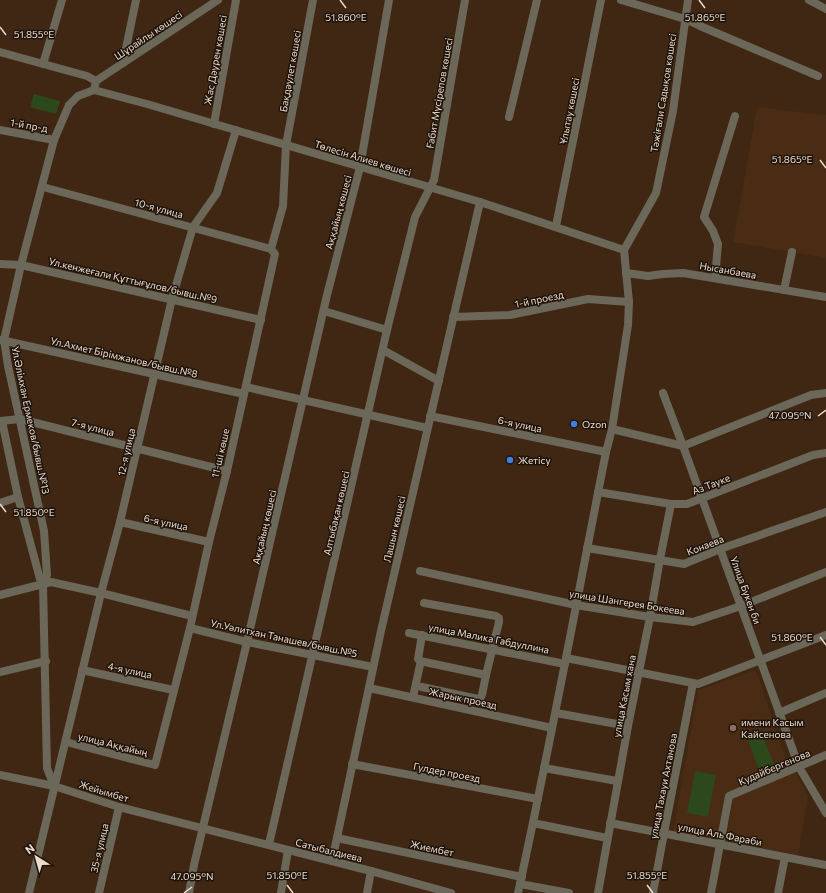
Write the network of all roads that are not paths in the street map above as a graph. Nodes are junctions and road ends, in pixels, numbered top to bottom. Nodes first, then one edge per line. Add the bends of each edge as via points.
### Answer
1 (62, 0) edge
2 (136, 0) edge
3 (218, 0) edge
4 (236, 0) edge
5 (313, 0) edge
6 (389, 0) edge
7 (465, 0) edge
8 (537, 0) edge
9 (601, 0) edge
10 (621, 0) edge
11 (688, 0) edge
12 (809, 0) edge
13 (826, 9) edge
14 (685, 19) junction
15 (0, 52) edge
16 (123, 63) junction
17 (43, 64) junction
18 (818, 76) dead end
19 (96, 81) junction
20 (94, 90) junction
21 (735, 116) dead end
22 (509, 117) dead end
23 (214, 124) junction
24 (0, 130) edge
25 (236, 130) junction
26 (54, 140) junction
27 (286, 145) junction
28 (360, 167) junction
29 (42, 187) junction
30 (429, 188) junction
31 (480, 202) junction
32 (556, 226) junction
33 (193, 227) junction
34 (271, 250) junction
35 (624, 250) junction
36 (792, 252) dead end
37 (0, 264) edge
38 (21, 265) junction
39 (626, 273) junction
40 (715, 278) junction
41 (784, 290) junction
42 (826, 297) edge
43 (172, 300) junction
44 (629, 302) junction
45 (324, 311) junction
46 (453, 317) junction
47 (261, 320) junction
48 (387, 330) junction
49 (2, 340) edge
50 (383, 350) junction
51 (155, 374) junction
52 (439, 381) junction
53 (245, 390) junction
54 (663, 393) dead end
55 (826, 393) edge
56 (303, 400) junction
57 (368, 416) junction
58 (430, 416) junction
59 (20, 420) junction
60 (1, 421) edge
61 (427, 428) junction
62 (612, 429) junction
63 (683, 446) junction
64 (137, 449) junction
65 (606, 452) junction
66 (826, 453) edge
67 (227, 470) junction
68 (598, 492) junction
69 (18, 497) junction
70 (702, 499) junction
71 (0, 503) edge
72 (671, 504) junction
73 (826, 512) edge
74 (120, 522) junction
75 (209, 542) junction
76 (587, 548) junction
77 (720, 549) junction
78 (660, 559) junction
79 (420, 571) dead end
80 (826, 572) edge
81 (43, 584) junction
82 (101, 593) junction
83 (0, 595) edge
84 (424, 603) dead end
85 (576, 605) junction
86 (741, 606) junction
87 (192, 616) junction
88 (650, 618) junction
89 (190, 628) junction
90 (409, 633) dead end
91 (422, 635) junction
92 (826, 635) edge
93 (247, 642) junction
94 (492, 649) junction
95 (313, 654) junction
96 (46, 661) junction
97 (566, 661) junction
98 (760, 661) junction
99 (422, 662) junction
100 (374, 666) junction
101 (82, 670) junction
102 (0, 672) edge
103 (638, 672) junction
104 (486, 675) junction
105 (693, 683) junction
106 (422, 687) dead end
107 (369, 688) junction
108 (174, 690) junction
109 (826, 693) edge
110 (412, 697) junction
111 (779, 713) junction
112 (556, 714) junction
113 (628, 726) junction
114 (552, 728) junction
115 (66, 742) junction
116 (826, 755) edge
117 (155, 764) joint
118 (352, 764) junction
119 (799, 767) junction
120 (544, 768) junction
121 (0, 775) edge
122 (617, 781) junction
123 (54, 786) junction
124 (538, 799) junction
125 (119, 806) junction
126 (825, 812) edge
127 (533, 823) junction
128 (610, 823) junction
129 (202, 828) junction
130 (664, 833) junction
131 (337, 838) junction
132 (607, 838) junction
133 (269, 844) junction
134 (720, 844) junction
135 (288, 850) junction
136 (785, 857) junction
137 (332, 861) junction
138 (826, 865) edge
139 (371, 871) junction
140 (521, 880) junction
141 (29, 893) edge
142 (99, 893) edge
143 (189, 893) edge
144 (281, 893) edge
145 (367, 893) edge
146 (451, 893) edge
147 (518, 893) edge
148 (569, 893) edge
149 (598, 893) edge
150 (654, 893) edge
151 (711, 893) edge
152 (778, 893) edge

1 - 17 street
2 - 16 street
3 - 16 street, Шұрайлы көшесі
4 - 23 street, Жас Дәурен көшесі
5 - 27 street, Бақдәулет көшесi
6 - 28 street, Аққайың көшесі
7 - 30 street, Ғабит Мүсірепов көшесi via 434,180
8 - 22 street
9 - 32 street, Ұлытау көшесi
10 - 14 street
11 - 14 street, Тәжіғали Садықов көшесі
12 - 13 street
14 - 18 street
14 - 35 street, Тәжіғали Садықов көшесі via 673,111 656,194
15 - 17 street
16 - 19 street, Шұрайлы көшесі
17 - 19 street via 87,76
19 - 20 street
20 - 23 street, Төлесін Алиев көшесі
20 - 26 street, Ул.Әлімхан Ермеков/бывш.№13 via 78,96 69,105
21 - 40 street via 704,218 718,244
23 - 25 street, Төлесін Алиев көшесі
24 - 26 street, 1-й пр-д
25 - 27 street, Төлесін Алиев көшесі
25 - 33 street, 12-я улица via 217,193
26 - 29 street, Ул.Әлімхан Ермеков/бывш.№13
27 - 28 street, Төлесін Алиев көшесі
27 - 34 street, 11-ші көше via 283,206
28 - 30 street, Төлесін Алиев көшесі
28 - 45 street, Аққайың көшесі
29 - 33 street, 10-я улица
29 - 38 street, Ул.Әлімхан Ермеков/бывш.№13
30 - 31 street, Төлесін Алиев көшесі
30 - 48 street, Алтыбақан көшесі via 415,216
31 - 32 street, Төлесін Алиев көшесі
31 - 46 street, Лашын көшесі
32 - 35 street, Төлесін Алиев көшесі
33 - 34 street, 10-я улица
33 - 43 street, 12-я улица
34 - 47 street, 11-ші көше via 275,254
35 - 39 street
36 - 41 street
37 - 38 street, Ул.кенжеғали Құттығұлов/бывш.№9
38 - 43 street, Ул.кенжеғали Құттығұлов/бывш.№9
38 - 49 street, Ул.Әлімхан Ермеков/бывш.№13
39 - 40 street, Нысанбаева via 648,276 683,273
39 - 44 street
40 - 41 street, Нысанбаева
41 - 42 street, Нысанбаева
43 - 47 street, Ул.кенжеғали Құттығұлов/бывш.№9
43 - 51 street, 12-я улица
44 - 46 street, 1-й проезд via 588,300 510,315
44 - 62 street via 628,326
45 - 48 street
45 - 56 street, Аққайың көшесі
46 - 52 street, Лашын көшесі
47 - 53 street, 11-ші көше
48 - 50 street, Алтыбақан көшесі
49 - 51 street, Ул.Ахмет Бірімжанов/бывш.№8
49 - 59 street, Ул.Әлімхан Ермеков/бывш.№13
50 - 52 street
50 - 57 street, Алтыбақан көшесі
51 - 53 street, Ул.Ахмет Бірімжанов/бывш.№8
51 - 64 street, 12-я улица
52 - 58 street, Лашын көшесі
53 - 56 street, Ул.Ахмет Бірімжанов/бывш.№8
53 - 67 street, 11-ші көше
54 - 63 street, Улица Букен би
55 - 63 street via 811,395
56 - 57 street, Ул.Ахмет Бірімжанов/бывш.№8
56 - 93 street, Аққайың көшесі
57 - 61 street, Ул.Ахмет Бірімжанов/бывш.№8
57 - 95 street, Алтыбақан көшесі
58 - 61 street, Лашын көшесі
58 - 65 street, 6-я улица
59 - 60 street, 7-я улица
59 - 64 street, 7-я улица
59 - 81 street, Ул.Әлімхан Ермеков/бывш.№13 via 44,530 47,575
60 - 69 street, Ул.Әлімхан Ермеков/бывш.№13
61 - 100 street, Лашын көшесі
62 - 63 street
62 - 65 street
63 - 70 street, Улица Букен би
64 - 67 street, 7-я улица
64 - 74 street, 12-я улица
65 - 68 street
66 - 70 street, Аз Тауке via 813,455
67 - 75 street, 11-ші көше
68 - 72 street, Аз Тауке
68 - 76 street
69 - 71 street
69 - 81 street, Ул.Әлімхан Ермеков/бывш.№13
70 - 72 street, Аз Тауке via 687,504
70 - 77 street, Улица Букен би
72 - 78 street, улица Касым хана
73 - 77 street, Конаева
74 - 75 street, 6-я улица
74 - 82 street, 12-я улица
75 - 87 street, 11-ші көше
76 - 78 street, Конаева
76 - 85 street
77 - 78 street, Конаева via 684,564
77 - 86 street, Улица Букен би
78 - 88 street, улица Касым хана
79 - 85 street, улица Шангерея Бокеева
80 - 86 street, улица Шангерея Бокеева
81 - 82 street via 51,582
81 - 83 street
81 - 96 street, Ул.Әлімхан Ермеков/бывш.№13
82 - 87 street
82 - 101 street, 12-я улица
84 - 94 street via 499,618
85 - 88 street, улица Шангерея Бокеева
85 - 97 street
86 - 88 street, улица Шангерея Бокеева via 696,622
86 - 98 street, Улица Букен би
87 - 89 street, 11-ші көше
88 - 103 street, улица Касым хана
89 - 93 street, Ул.Уәлитхан Танашев/бывш.№5
89 - 108 street, 11-ші көше
90 - 91 street, улица Малика Габдуллина
91 - 94 street, улица Малика Габдуллина
91 - 99 street via 418,659
92 - 98 street, улица Малика Габдуллина
93 - 95 street, Ул.Уәлитхан Танашев/бывш.№5
93 - 129 street, Аққайың көшесі
94 - 97 street, улица Малика Габдуллина
94 - 104 street
95 - 100 street, Ул.Уәлитхан Танашев/бывш.№5
95 - 133 street, Алтыбақан көшесі
96 - 102 street
96 - 123 street, Ул.Әлімхан Ермеков/бывш.№13 via 48,768
97 - 103 street, улица Малика Габдуллина
97 - 112 street
98 - 105 street, улица Малика Габдуллина via 700,684
98 - 111 street, Улица Букен би
99 - 104 street
99 - 110 street
100 - 107 street, Лашын көшесі
101 - 108 street, 4-я улица
101 - 115 street, 12-я улица
103 - 105 street, улица Малика Габдуллина
103 - 113 street, улица Касым хана
104 - 106 street via 482,695 478,699
105 - 130 street, улица Тахауи Ахтанова
107 - 110 street, Жарык проезд
107 - 118 street, Лашын көшесі
108 - 117 street, 11-ші көше
109 - 111 street
110 - 114 street, Жарык проезд
111 - 119 street, Улица Букен би
112 - 113 street
112 - 114 street
113 - 122 street, улица Касым хана
114 - 120 street
115 - 117 street, улица Аққайың
115 - 123 street, 12-я улица
116 - 119 street, Кудайбергенова
118 - 124 street, Гулдер проезд
118 - 131 street, Лашын көшесі
119 - 126 street, Улица Букен би
119 - 134 street, Кудайбергенова via 729,796
120 - 122 street
120 - 124 street
121 - 123 street, Жейымбет
122 - 128 street, улица Касым хана
123 - 125 street, Жейымбет
123 - 141 street, 12-я улица
124 - 127 street
125 - 129 street, Жейымбет
125 - 142 street, 35-я улица
127 - 132 street
127 - 140 street
128 - 130 street, улица Аль Фараби
128 - 132 street, улица Касым хана
129 - 133 street, Сатыбалдиева
129 - 143 street, Аққайың көшесі
130 - 134 street, улица Аль Фараби
130 - 150 street, улица Тахауи Ахтанова
131 - 137 street, Лашын көшесі
131 - 140 street, Жиембет
132 - 149 street, улица Касым хана
133 - 135 street, Сатыбалдиева
134 - 136 street, улица Аль Фараби
134 - 151 street
135 - 137 street, Сатыбалдиева
135 - 144 street
136 - 138 street, улица Аль Фараби
136 - 152 street
137 - 139 street, Сатыбалдиева
139 - 145 street
139 - 146 street, Сатыбалдиева
140 - 147 street
140 - 148 street, Жиембет

